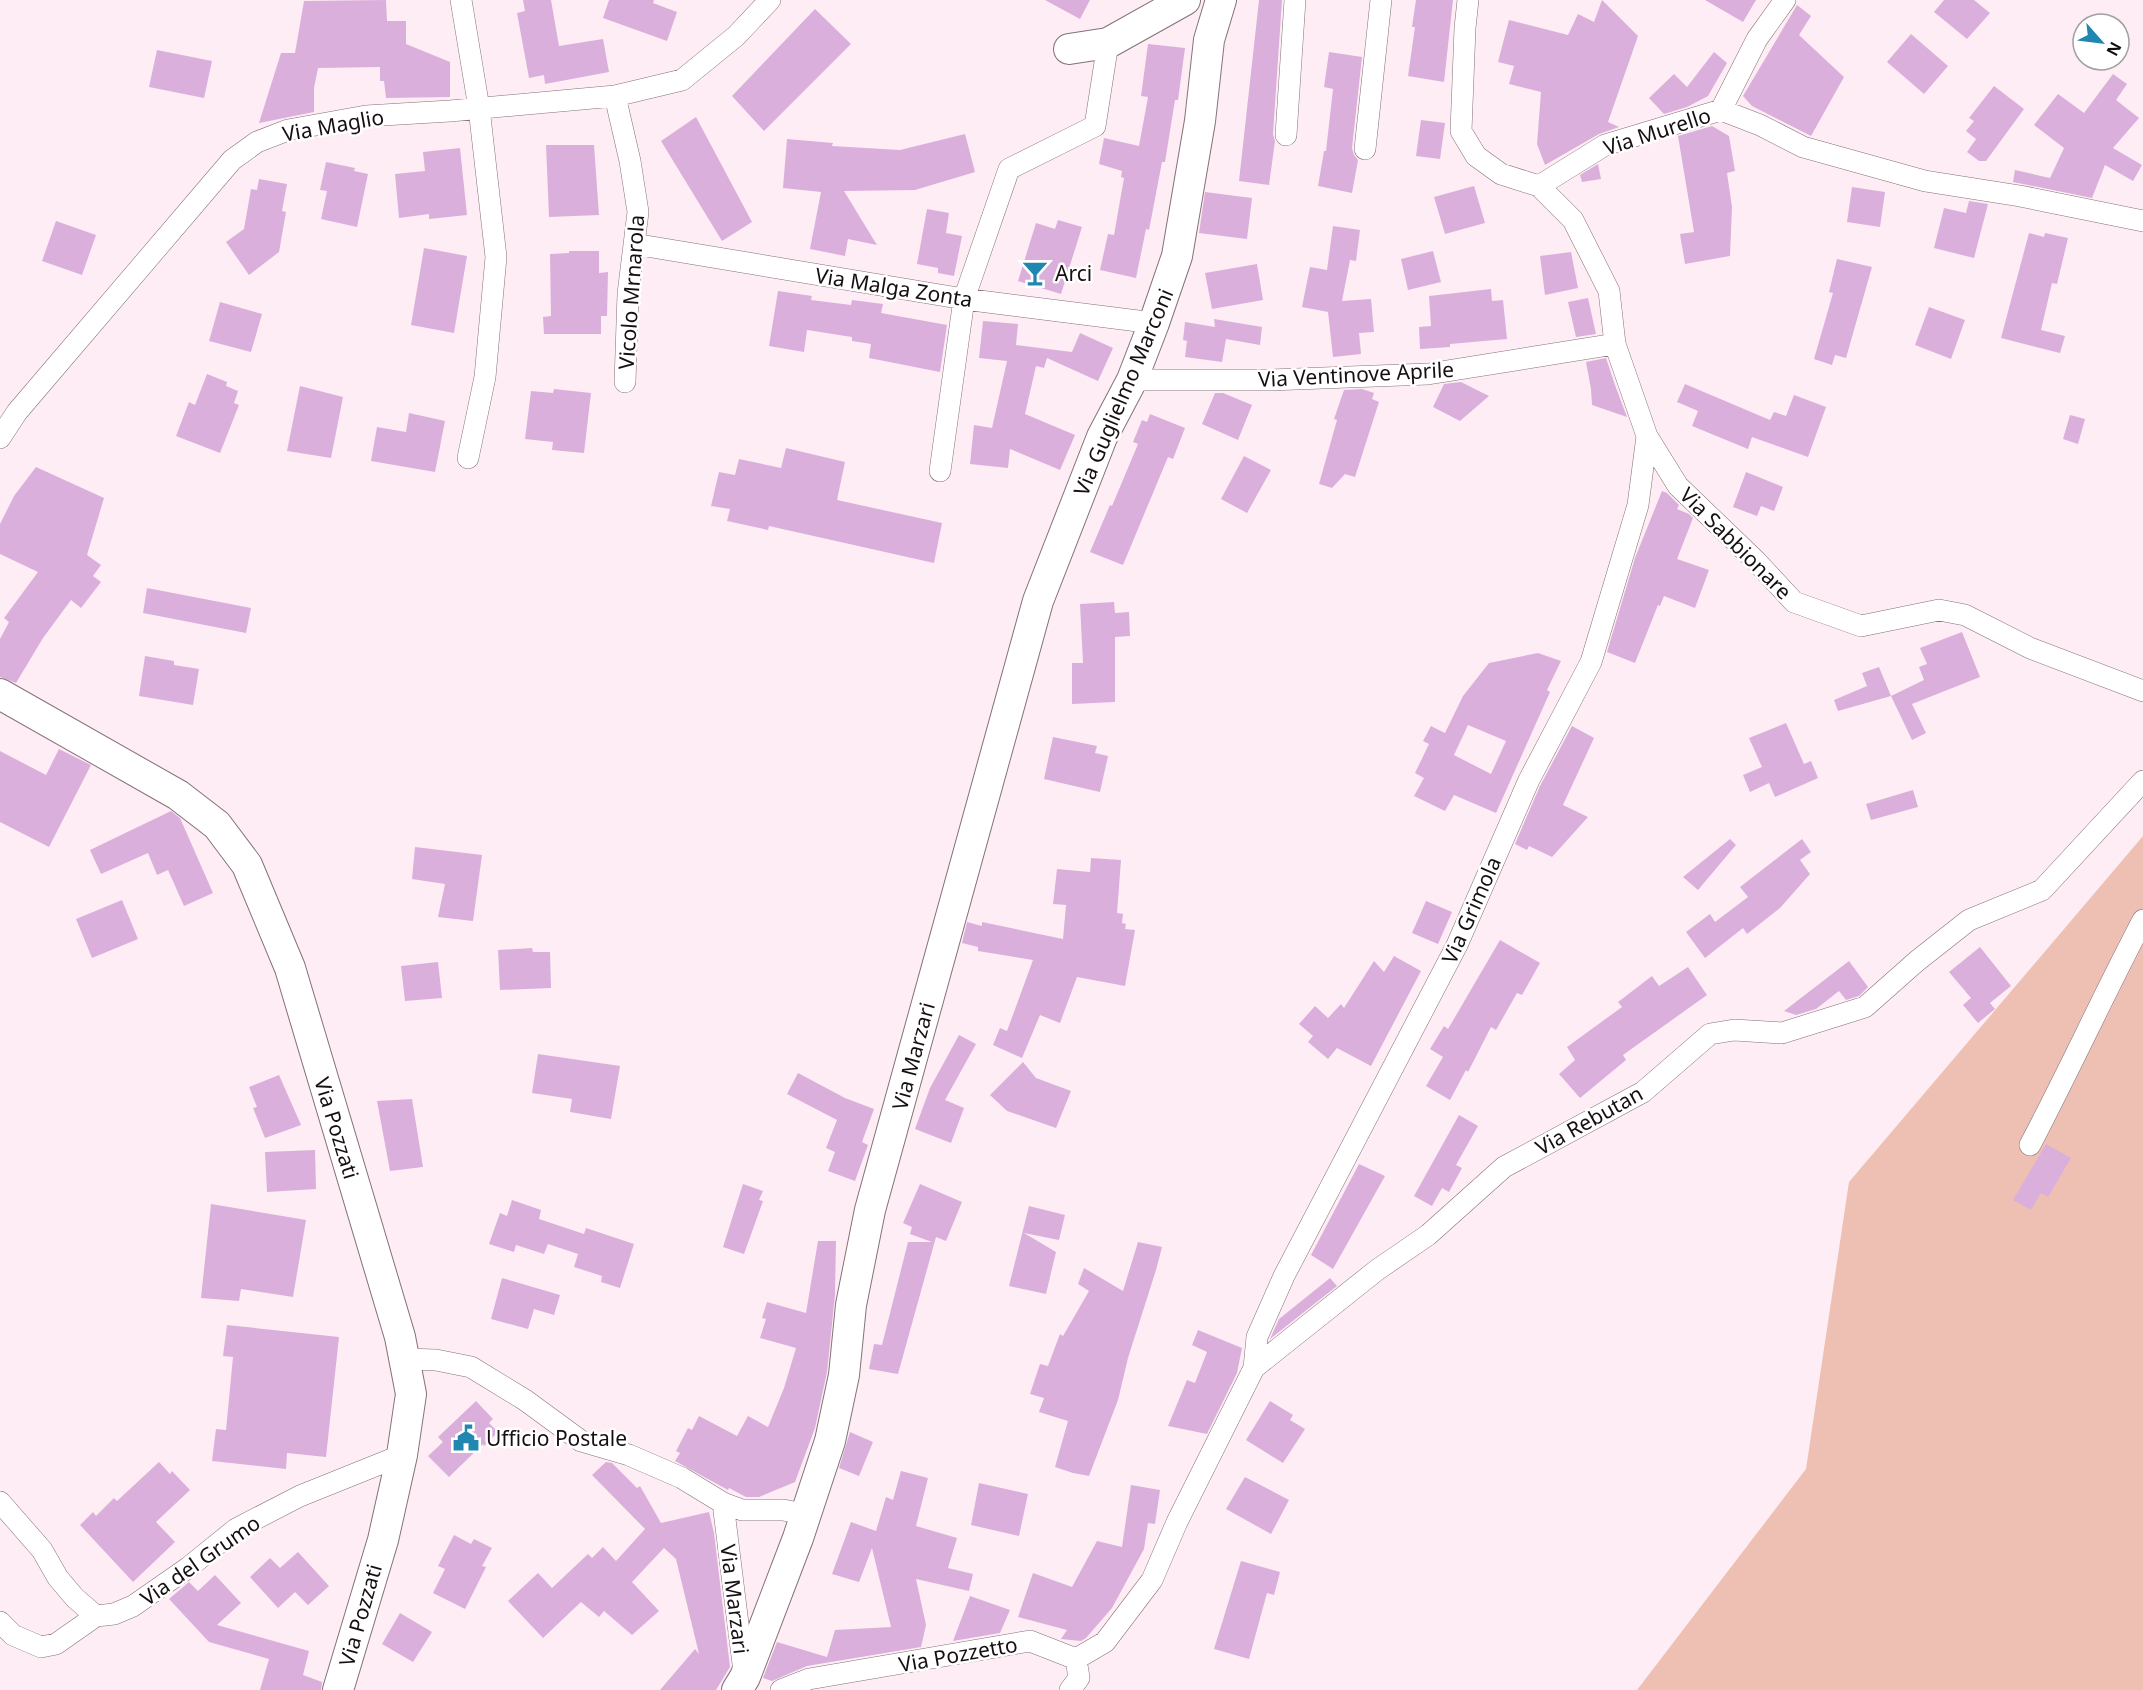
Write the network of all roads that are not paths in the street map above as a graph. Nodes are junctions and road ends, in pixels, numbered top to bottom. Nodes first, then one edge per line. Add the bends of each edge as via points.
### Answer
1 (461, 0) edge
2 (770, 0) edge
3 (1185, 0) edge
4 (1221, 0) edge
5 (1295, 0) edge
6 (1381, 0) edge
7 (1468, 0) edge
8 (1785, 0) edge
9 (1108, 43) junction
10 (1069, 49) dead end
11 (615, 96) junction
12 (479, 108) junction
13 (1721, 110) junction
14 (1286, 135) dead end
15 (1365, 149) dead end
16 (1539, 186) junction
17 (2143, 221) edge
18 (634, 244) junction
19 (964, 299) junction
20 (1155, 323) junction
21 (1615, 344) junction
22 (1132, 380) junction
23 (625, 381) dead end
24 (1647, 436) junction
25 (0, 438) edge
26 (468, 458) dead end
27 (940, 471) dead end
28 (1038, 601) joint
29 (2143, 692) edge
30 (0, 693) edge
31 (2143, 781) edge
32 (2143, 920) edge
33 (2030, 1145) dead end
34 (406, 1359) junction
35 (1254, 1368) junction
36 (402, 1455) junction
37 (0, 1502) edge
38 (723, 1503) junction
39 (804, 1514) junction
40 (96, 1616) junction
41 (0, 1622) edge
42 (1076, 1659) junction
43 (741, 1683) edge
44 (338, 1690) edge
45 (781, 1690) edge
46 (1070, 1690) edge

1 - 12 street
2 - 11 street, Via Maglio via 736,36 682,80
3 - 9 street
4 - 20 street, Via Guglielmo Marconi via 1209,39 1200,121 1177,256
5 - 14 street
6 - 15 street
7 - 16 street via 1461,131 1476,156 1492,168
8 - 13 street via 1757,39
9 - 10 street
9 - 19 street via 1095,126 1010,169
11 - 12 street, Via Maglio
11 - 18 street, Vicolo Mrnarola via 638,212
12 - 25 street, Via Maglio via 366,116 288,129 257,142 232,160 17,412
12 - 26 street via 496,257 485,377
13 - 16 street, Via Murello via 1605,145
13 - 17 street, Via Murello via 1760,124 1803,147 1925,181
16 - 21 street, Via Sabbionare via 1573,220 1609,291
18 - 19 street, Via Malga Zonta
18 - 23 street, Vicolo Mrnarola
19 - 20 street, Via Malga Zonta
19 - 27 street
20 - 22 street, Via Guglielmo Marconi
21 - 22 street, Via Ventinove Aprile via 1428,374
21 - 24 street, Via Sabbionare
22 - 28 street, Via Guglielmo Marconi via 1102,437
24 - 29 street, Via Sabbionare via 1678,486 1794,602 1861,626 1938,610 1965,615 2030,648
24 - 35 street, Via Grimola via 1638,505 1591,662 1529,780 1457,945 1284,1276 1257,1337
28 - 39 street, Via Marzari via 870,1210 830,1441
30 - 34 street, Via Pozzati via 178,795 217,825 248,865 290,968
31 - 35 street, Via Rebutan via 2042,890 1969,920 1865,1006 1782,1033 1734,1030 1710,1034 1643,1092 1504,1167 1428,1235 1377,1270
32 - 33 street
34 - 36 street, Via Pozzati via 411,1394
34 - 38 street via 471,1367 581,1441 629,1455 682,1478
35 - 42 street via 1152,1580 1105,1641
36 - 40 street, Via del Grumo via 300,1496 236,1529 133,1606
36 - 44 street, Via Pozzati via 382,1540
37 - 40 street via 42,1550 58,1578
38 - 39 street via 742,1510
38 - 43 street, Via Marzari
39 - 43 street, Via Marzari
40 - 41 street, Via del Grumo via 56,1644 40,1647 13,1635
42 - 45 street, Via Pozzetto via 1030,1641 809,1679
42 - 46 street via 1079,1678

